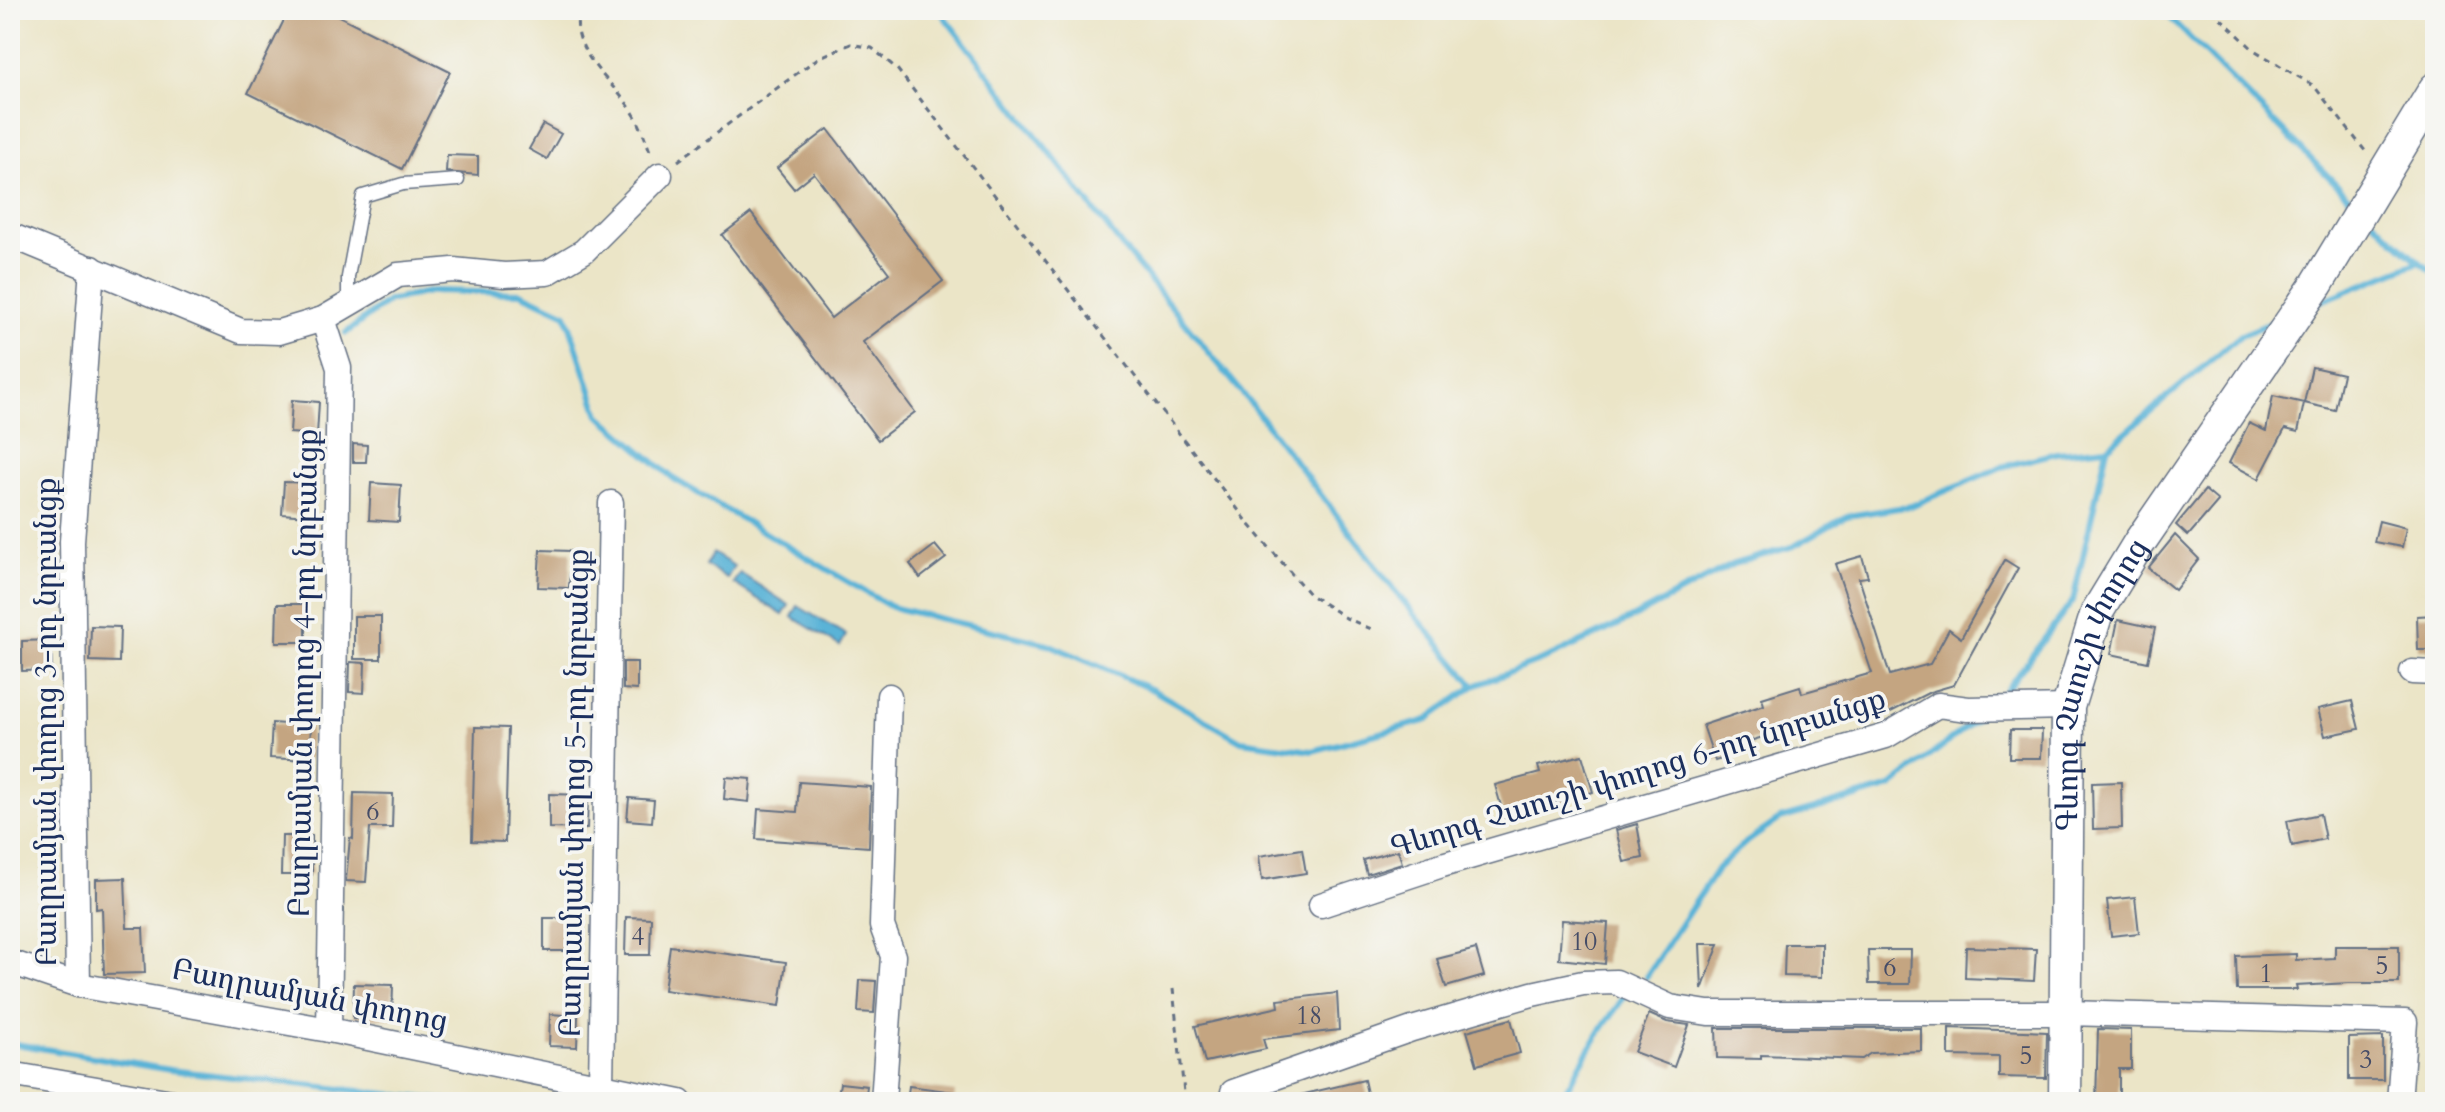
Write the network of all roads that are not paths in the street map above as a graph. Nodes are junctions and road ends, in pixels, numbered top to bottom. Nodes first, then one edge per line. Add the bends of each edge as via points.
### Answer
1 (2435, 89) edge
2 (660, 175) road end
3 (458, 180) dead end
4 (10, 235) edge
5 (92, 268) junction
6 (348, 305) junction
7 (323, 319) junction
8 (611, 503) dead end
9 (889, 696) dead end
10 (2068, 707) junction
11 (1321, 905) dead end
12 (10, 962) edge
13 (78, 985) junction
14 (2066, 1013) junction
15 (329, 1030) junction
16 (10, 1074) edge
17 (601, 1084) junction
18 (1233, 1092) dead end
19 (172, 1102) edge
20 (680, 1102) edge
21 (883, 1102) edge
22 (2065, 1102) edge
23 (2399, 1102) edge

1 - 10 main road, Գևորգ Չաուշի փողոց via 2317,284 2097,612
2 - 6 street via 584,251 547,273 453,270 398,275
3 - 6 lane via 403,184 363,196
4 - 5 street
5 - 7 street via 241,331 279,332
5 - 13 street, Բաղրամյան փողոց 3-րդ նրբանցք via 72,541
6 - 7 street
7 - 15 street, Բաղրամյան փողոց 4-րդ նրբանցք via 339,368
8 - 17 street, Բաղրամյան փողոց 5-րդ նրբանցք
9 - 21 street via 882,926 893,956
10 - 11 street, Գևորգ Չաուշի փողոց 6-րդ նրբանցք via 1938,705 1886,736
10 - 14 main road, Գևորգ Չաուշի փողոց
12 - 13 street, Բաղրամյան փողոց
13 - 15 street, Բաղրամյան փողոց
14 - 18 street via 1708,1013 1670,1007 1616,982 1583,983 1412,1029
14 - 22 main road, Գևորգ Չաուշի փողոց
14 - 23 street via 2405,1022
15 - 17 street, Բաղրամյան փողոց
16 - 19 street
17 - 20 street, Բաղրամյան փողոց

